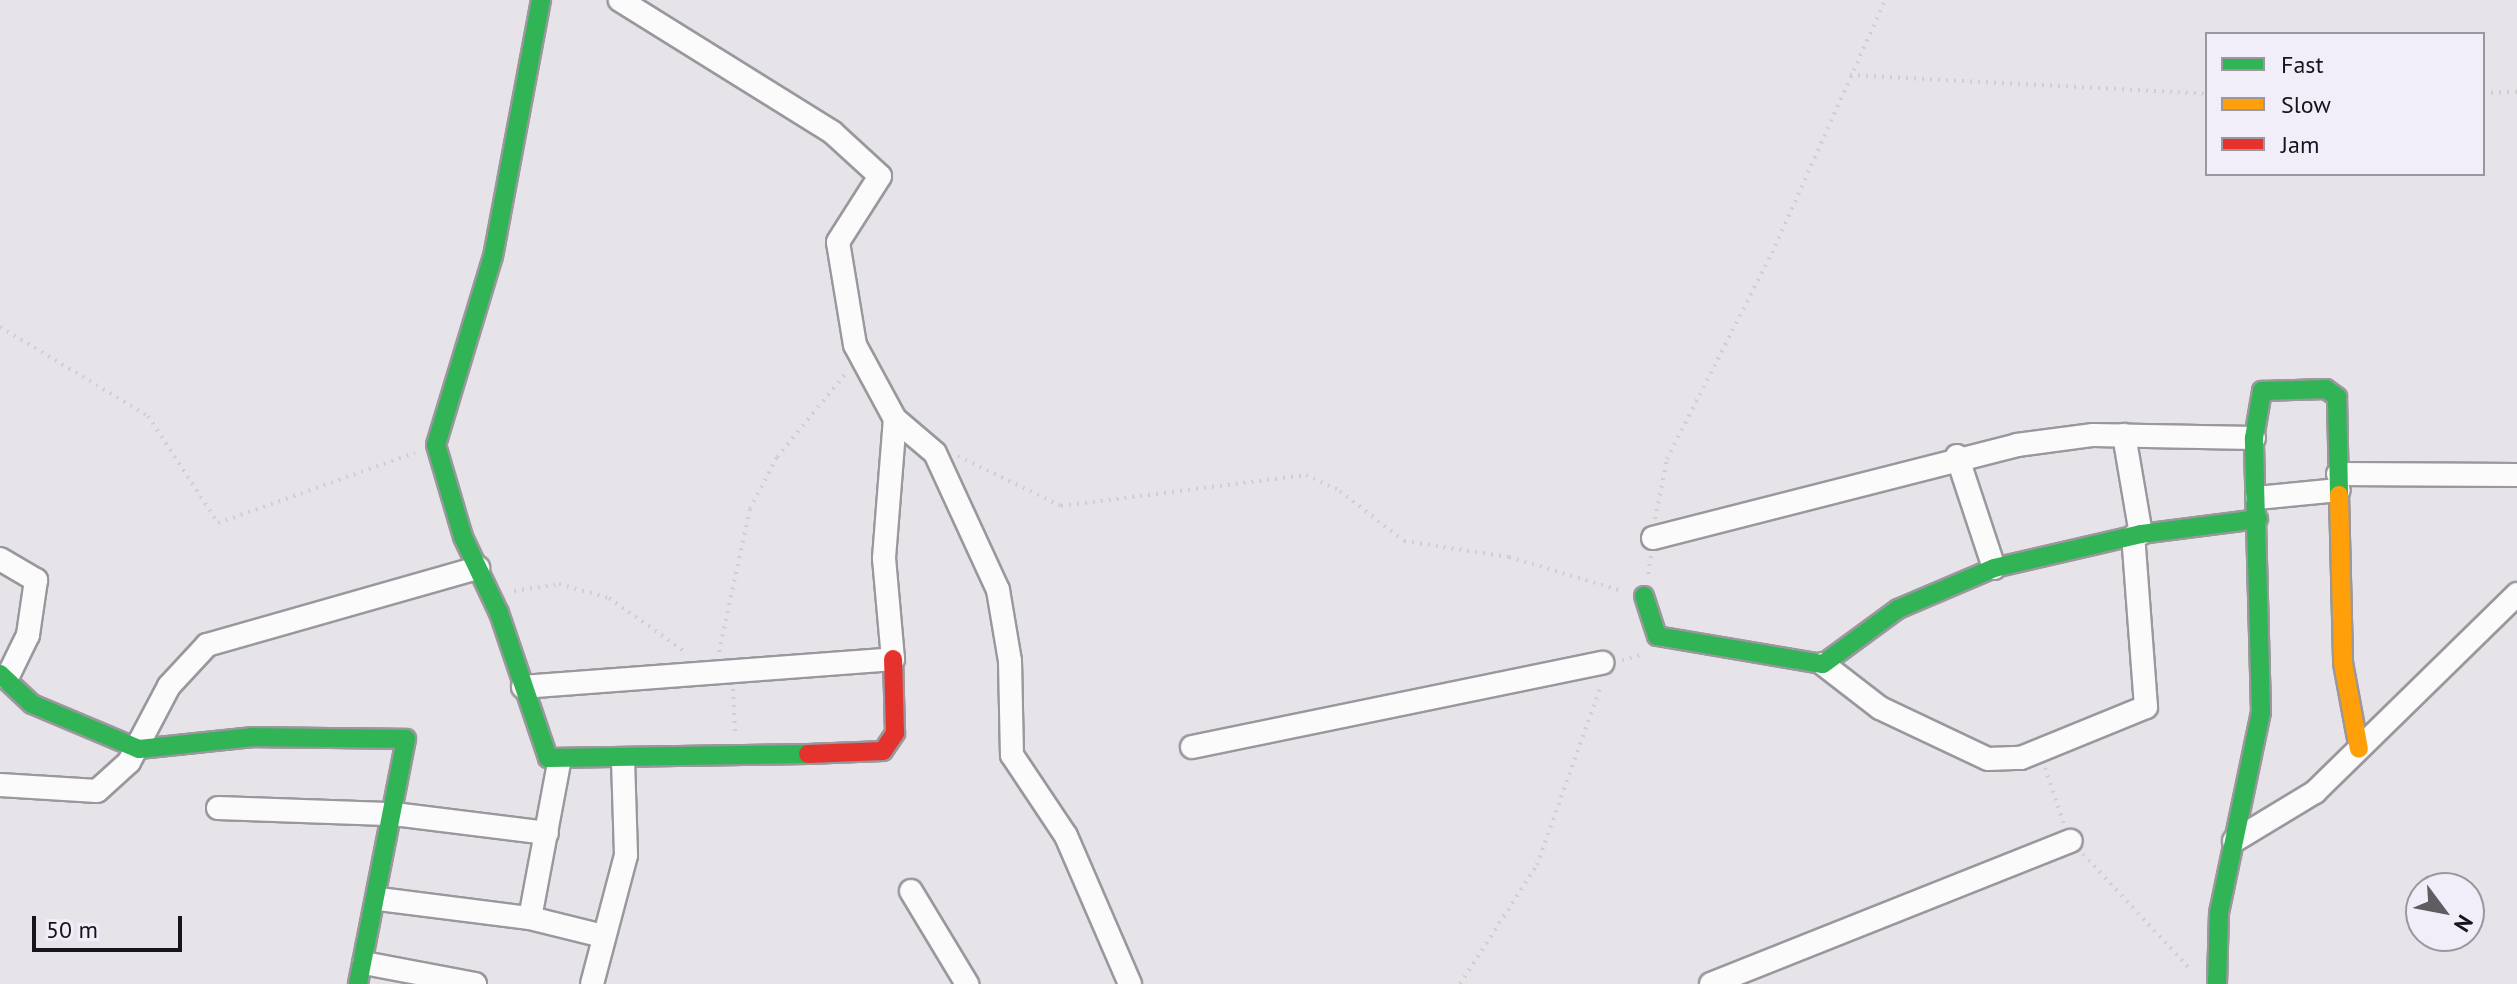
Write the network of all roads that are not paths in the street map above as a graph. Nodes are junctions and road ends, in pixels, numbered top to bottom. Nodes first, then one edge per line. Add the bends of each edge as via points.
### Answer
1 (541, 0) edge
2 (620, 0) edge
3 (895, 419) junction
4 (2124, 435) junction
5 (2254, 438) junction
6 (1957, 456) junction
7 (2517, 475) edge
8 (2339, 482) junction
9 (2257, 508) junction
10 (2137, 535) junction
11 (1653, 538) road end
12 (0, 559) edge
13 (478, 568) junction
14 (1994, 568) junction
15 (2517, 594) edge
16 (1644, 596) road end
17 (893, 659) junction
18 (1603, 663) road end
19 (1823, 664) junction
20 (4, 676) edge
21 (523, 687) junction
22 (1192, 747) dead end
23 (139, 749) junction
24 (2359, 749) junction
25 (623, 762) junction
26 (559, 763) junction
27 (0, 785) edge
28 (218, 808) dead end
29 (394, 814) junction
30 (547, 833) junction
31 (2071, 841) road end
32 (2234, 841) junction
33 (911, 891) dead end
34 (379, 899) junction
35 (530, 918) junction
36 (603, 936) junction
37 (361, 974) edge
38 (475, 984) edge
39 (592, 984) edge
40 (967, 984) edge
41 (1130, 984) edge
42 (1711, 984) edge
43 (2217, 984) edge

1 - 13 street via 493,256 436,445
2 - 3 street via 872,163 879,184 838,242 848,317
3 - 17 street via 884,558
3 - 41 street via 935,453 1007,626 1012,755 1066,836
4 - 5 street
4 - 6 street
4 - 10 street
5 - 8 street via 2262,391 2333,392
5 - 9 street
6 - 11 street
6 - 14 street
7 - 8 street
8 - 9 street
8 - 24 street via 2345,688
9 - 10 street
9 - 32 street via 2261,712
10 - 14 street
10 - 19 street via 2150,704 2040,750 2009,760 1953,747 1880,708
12 - 20 street via 36,580 34,612
13 - 21 street
13 - 23 street via 207,645 169,686
14 - 19 street via 1898,609
15 - 24 street
16 - 19 street via 1657,636
17 - 21 street via 718,662
17 - 25 street via 890,748
18 - 22 street
20 - 23 street via 32,704
21 - 26 street via 540,741
23 - 27 street via 97,791
23 - 29 street via 253,737 402,737
24 - 32 street via 2286,815
25 - 26 street
25 - 36 street via 626,855
26 - 30 street
28 - 29 street
29 - 30 street
29 - 34 street
30 - 35 street
31 - 42 street
32 - 43 street via 2219,913
33 - 40 street
34 - 35 street
34 - 37 street
35 - 36 street
36 - 39 street
37 - 38 street

